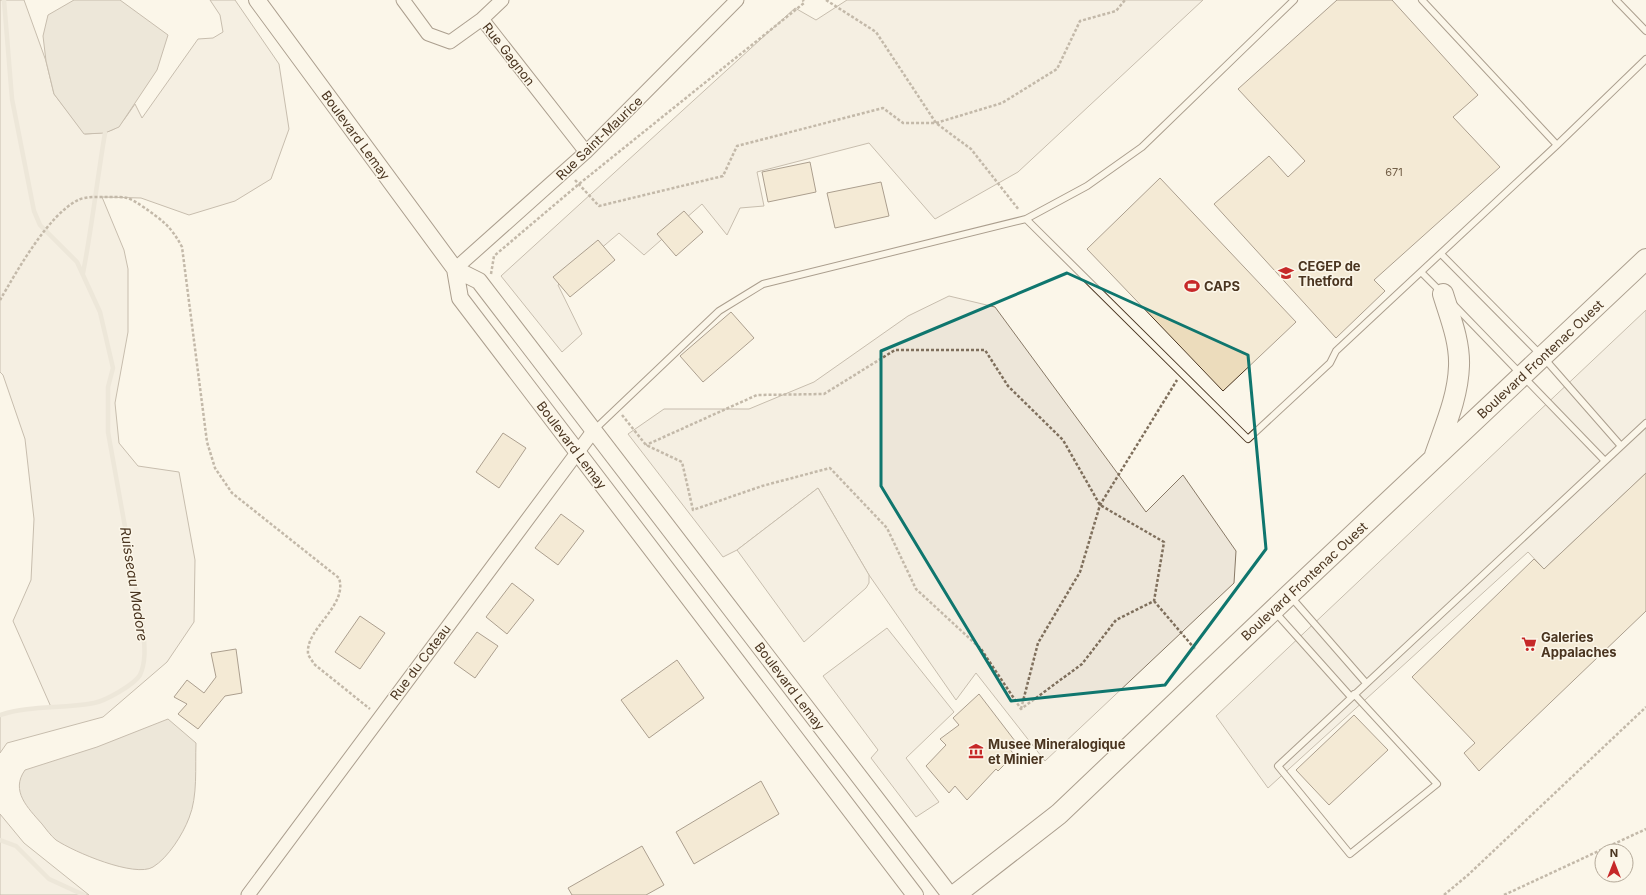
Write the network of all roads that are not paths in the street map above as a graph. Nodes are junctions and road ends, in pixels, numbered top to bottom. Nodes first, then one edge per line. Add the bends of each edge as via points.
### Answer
1 (257, 0) edge
2 (403, 0) edge
3 (502, 0) edge
4 (737, 0) edge
5 (1294, 0) edge
6 (1422, 0) edge
7 (1616, 0) edge
8 (482, 19) junction
9 (1646, 31) edge
10 (1646, 59) edge
11 (1557, 145) junction
12 (586, 152) junction
13 (1026, 218) junction
14 (1441, 254) junction
15 (1646, 259) edge
16 (455, 269) junction
17 (1422, 272) junction
18 (1443, 294) junction
19 (1543, 357) junction
20 (1523, 376) junction
21 (1646, 423) edge
22 (594, 430) junction
23 (1621, 446) junction
24 (577, 452) junction
25 (1434, 459) junction
26 (1605, 461) junction
27 (1289, 595) junction
28 (720, 596) junction
29 (1273, 610) junction
30 (701, 614) junction
31 (1366, 683) junction
32 (1353, 695) junction
33 (859, 777) junction
34 (840, 796) junction
35 (248, 895) edge
36 (915, 895) edge
37 (950, 895) edge
38 (955, 895) edge

1 - 16 street, Boulevard Lemay
2 - 8 street, Rue Gagnon via 428,34 450,42
3 - 8 street
4 - 12 street, Rue Saint-Maurice
5 - 13 lane via 1142,147 1087,186
6 - 11 lane
7 - 9 lane
8 - 12 street, Rue Gagnon
10 - 11 lane
11 - 14 lane
12 - 16 street, Rue Saint-Maurice
13 - 17 lane via 1248,440 1330,363 1336,351
13 - 22 lane via 762,284 718,311
14 - 17 lane
14 - 19 lane
15 - 19 main road, Boulevard Frontenac Ouest
16 - 22 street, Boulevard Lemay via 479,281
16 - 24 street, Boulevard Lemay via 460,298
17 - 18 lane
18 - 20 lane
18 - 25 main road via 1456,336 1460,365 1452,407
19 - 20 main road, Boulevard Frontenac Ouest
19 - 23 lane
20 - 25 main road, Boulevard Frontenac Ouest
20 - 26 lane
21 - 23 lane
22 - 24 street, Rue du Coteau
22 - 28 street, Boulevard Lemay
23 - 26 lane
24 - 30 street, Boulevard Lemay
24 - 35 street, Rue du Coteau
25 - 27 main road, Boulevard Frontenac Ouest
26 - 31 lane
27 - 29 main road, Boulevard Frontenac Ouest
27 - 31 lane
28 - 30 street
28 - 33 street, Boulevard Lemay
29 - 32 lane
29 - 38 main road, Boulevard Frontenac Ouest via 1059,814
30 - 34 street, Boulevard Lemay
31 - 32 lane
32 - 32 lane via 1437,784 1350,854 1278,766
33 - 34 street
33 - 37 street, Boulevard Lemay
34 - 36 street, Boulevard Lemay

